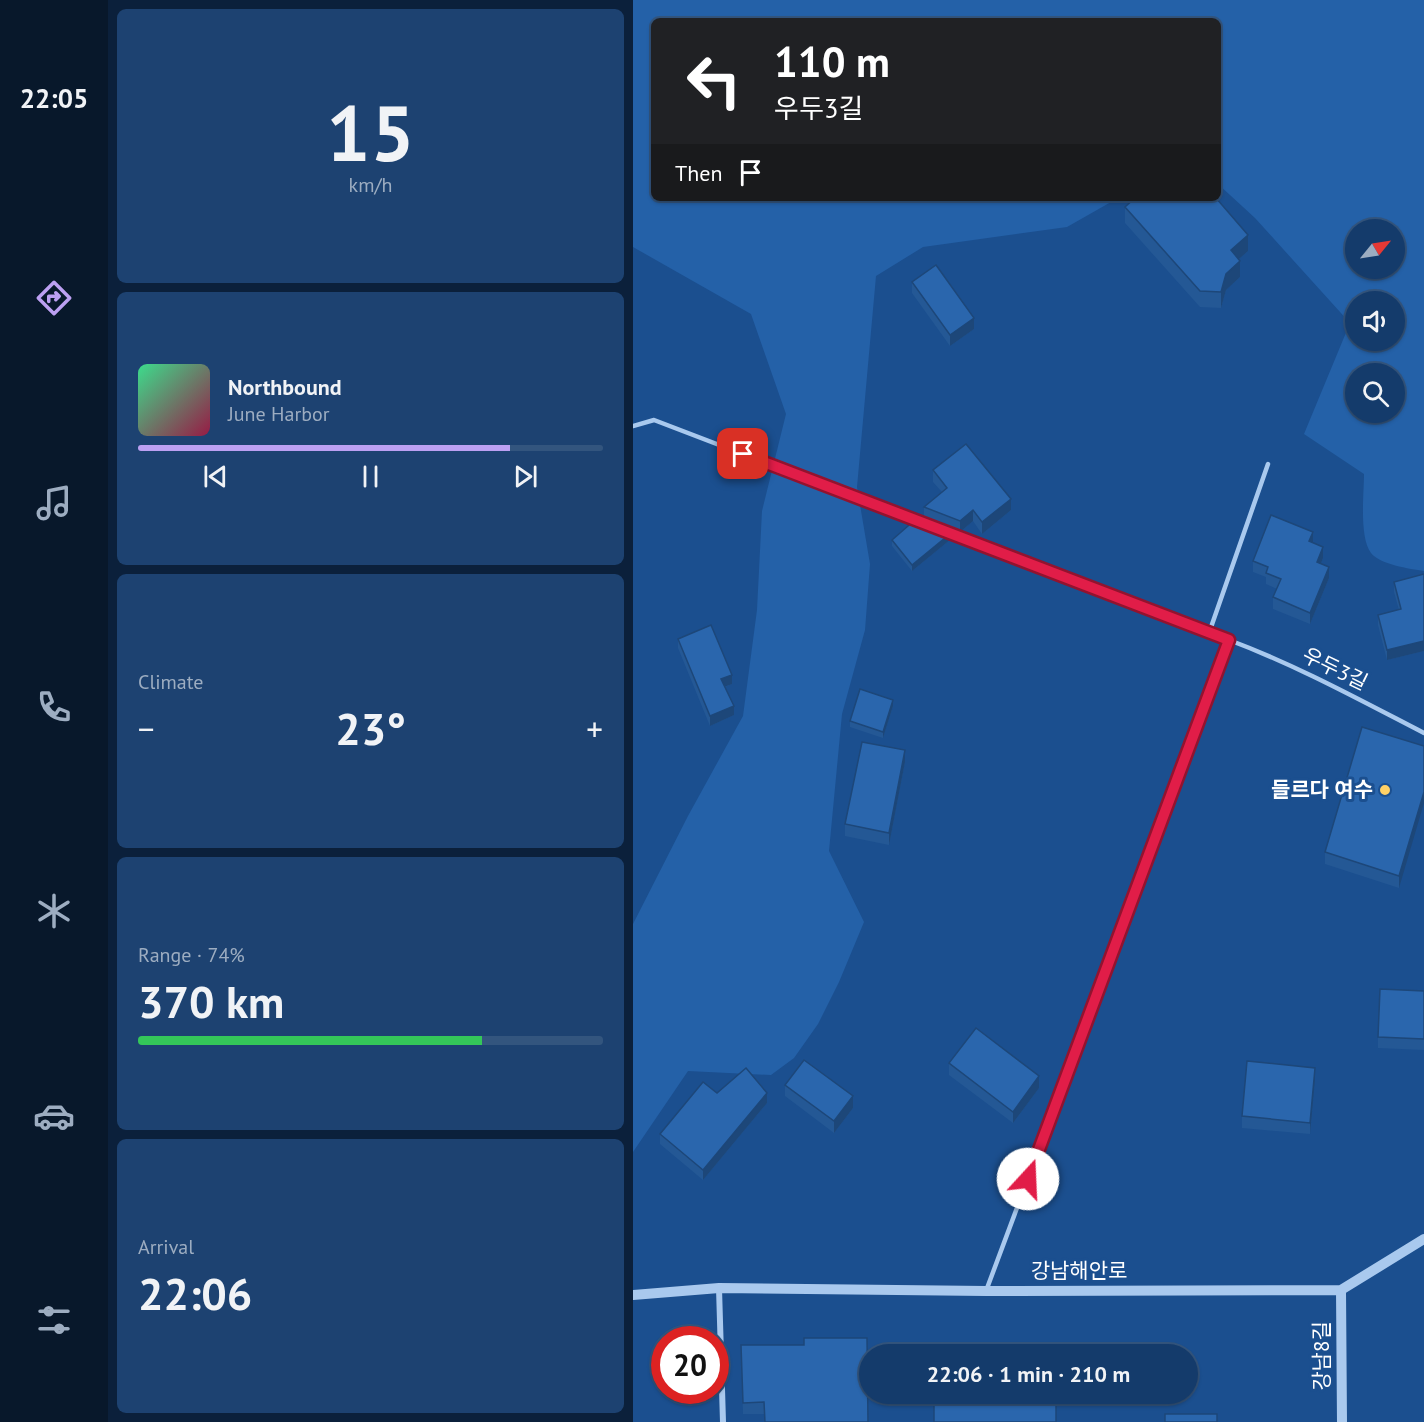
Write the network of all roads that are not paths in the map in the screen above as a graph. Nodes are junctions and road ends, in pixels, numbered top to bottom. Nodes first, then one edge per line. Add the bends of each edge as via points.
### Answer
1 (633, 426) edge
2 (1268, 464) dead end
3 (921, 522) edge
4 (943, 531) edge
5 (1209, 633) junction
6 (1229, 640) junction
7 (1424, 733) edge
8 (1424, 1239) edge
9 (719, 1288) junction
10 (1341, 1290) junction
11 (986, 1291) junction
12 (633, 1295) edge
13 (723, 1422) edge
14 (1342, 1422) edge

1 - 3 lane via 654,420
2 - 5 lane
4 - 5 lane, 우두3길
5 - 6 lane, 우두3길
6 - 7 lane, 우두3길 via 1276,659
6 - 11 lane
8 - 10 street
9 - 11 street, 강남해안로
9 - 12 street, 강남해안로
9 - 13 street
10 - 11 street, 강남해안로
10 - 14 street, 강남8길

